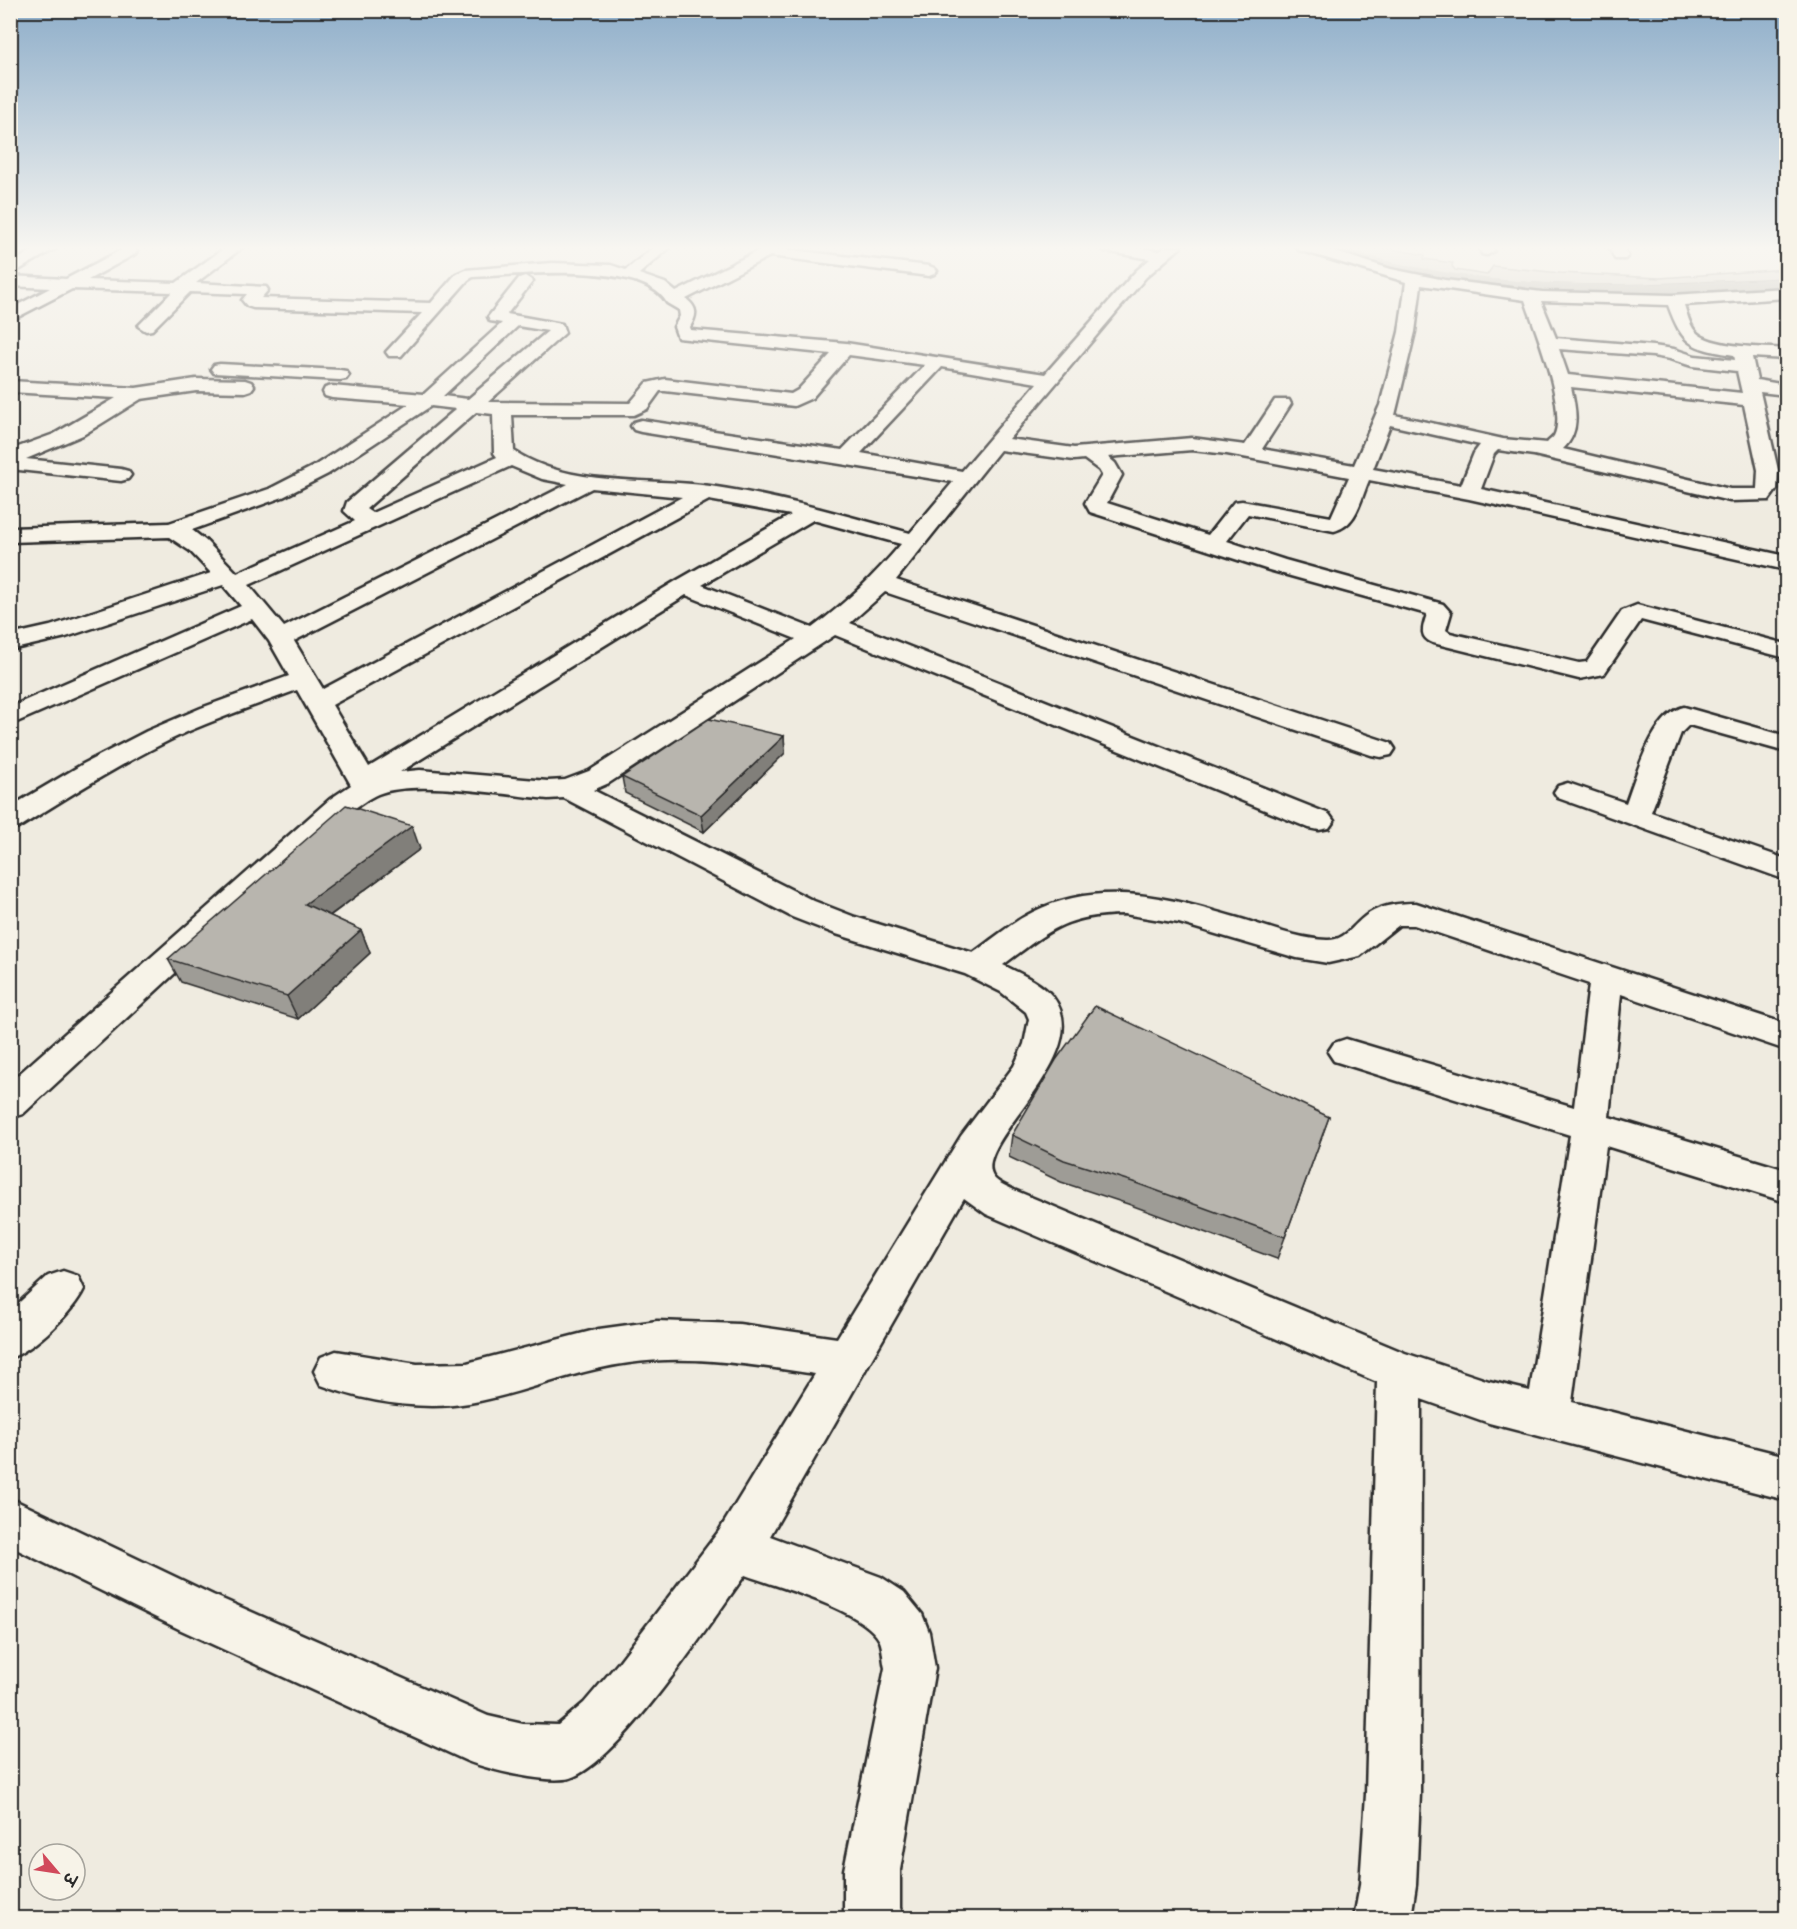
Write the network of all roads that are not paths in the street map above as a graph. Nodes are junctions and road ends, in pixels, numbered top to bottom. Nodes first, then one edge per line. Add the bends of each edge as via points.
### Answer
1 (409, 337) edge
2 (497, 337) edge
3 (549, 337) edge
4 (719, 337) edge
5 (1087, 337) edge
6 (1406, 337) edge
7 (1545, 337) edge
8 (1691, 337) edge
9 (1547, 343) junction
10 (846, 348) junction
11 (395, 352) dead end
12 (1786, 354) edge
13 (938, 361) junction
14 (1747, 375) junction
15 (1051, 380) junction
16 (1560, 380) junction
17 (196, 385) junction
18 (10, 386) edge
19 (245, 386) dead end
20 (1786, 390) edge
21 (136, 394) junction
22 (428, 400) junction
23 (1282, 404) dead end
24 (473, 405) junction
25 (502, 409) junction
26 (1383, 418) junction
27 (641, 426) dead end
28 (995, 443) junction
29 (1497, 443) junction
30 (1531, 448) junction
31 (1250, 452) junction
32 (1090, 454) junction
33 (10, 457) edge
34 (847, 457) junction
35 (510, 459) junction
36 (10, 463) edge
37 (1361, 471) junction
38 (1777, 472) edge
39 (121, 475) dead end
40 (968, 478) junction
41 (589, 482) junction
42 (707, 492) junction
43 (1469, 493) junction
44 (810, 513) junction
45 (371, 522) junction
46 (172, 530) junction
47 (10, 535) edge
48 (916, 541) junction
49 (1213, 544) junction
50 (1786, 563) edge
51 (230, 580) junction
52 (881, 583) junction
53 (684, 586) junction
54 (256, 608) junction
55 (824, 632) junction
56 (280, 638) junction
57 (10, 643) edge
58 (1786, 651) edge
59 (304, 679) junction
60 (319, 702) junction
61 (10, 717) edge
62 (1786, 744) edge
63 (1381, 749) dead end
64 (366, 785) junction
65 (569, 789) junction
66 (1568, 792) dead end
67 (1635, 816) junction
68 (10, 820) edge
69 (1319, 821) dead end
70 (1786, 870) edge
71 (977, 966) junction
72 (1606, 977) junction
73 (1786, 1037) edge
74 (1346, 1052) dead end
75 (10, 1104) edge
76 (1590, 1125) junction
77 (979, 1140) junction
78 (1786, 1186) edge
79 (63, 1289) dead end
80 (10, 1339) edge
81 (848, 1359) junction
82 (336, 1371) dead end
83 (1399, 1371) junction
84 (1548, 1417) junction
85 (1786, 1478) edge
86 (10, 1521) edge
87 (736, 1548) junction
88 (876, 1918) edge
89 (1383, 1918) edge

1 - 11 street
2 - 22 street
3 - 24 street
4 - 10 street
5 - 15 street
6 - 26 street
7 - 9 street
8 - 14 street
9 - 14 street via 1674,354
9 - 16 street
10 - 13 street
10 - 25 street via 805,394 794,400 664,385 654,387 634,409
12 - 14 street
13 - 15 street
13 - 34 street
14 - 16 street
14 - 20 street
14 - 38 street via 1768,428
15 - 28 street
16 - 30 street via 1567,403 1567,432 1557,446
17 - 19 street
17 - 21 street
17 - 22 street via 212,372 225,369
18 - 21 street
21 - 33 street via 77,432
22 - 24 street
22 - 46 street via 298,483
23 - 31 street
24 - 25 street
24 - 45 street via 355,507
25 - 35 street via 504,453
26 - 29 street
26 - 37 street
27 - 34 street
28 - 32 street
28 - 40 street
29 - 30 street
29 - 43 street via 1484,453
30 - 38 street via 1747,497 1762,496
31 - 32 street via 1192,444
31 - 37 street
32 - 49 street via 1108,467 1112,476 1098,498 1098,507
34 - 40 street
35 - 41 street via 539,471
35 - 45 street
36 - 39 street
37 - 43 street
37 - 49 street via 1339,523 1242,507
40 - 48 street
41 - 42 street
41 - 56 street
42 - 44 street
42 - 60 street
43 - 50 street
44 - 48 street
44 - 53 street
45 - 51 street
46 - 47 street
46 - 51 street via 192,538
48 - 52 street
49 - 58 street via 1435,609 1439,618 1434,630 1442,638 1579,671 1595,669 1637,612
51 - 54 street
51 - 57 street
52 - 55 street
52 - 63 street
53 - 55 street
53 - 64 street
54 - 56 street
54 - 61 street
55 - 65 street via 599,777
55 - 69 street
56 - 59 street
59 - 60 street
59 - 68 street via 151,739
60 - 64 street
62 - 67 street via 1684,715 1669,730
64 - 65 street via 420,779 523,789
64 - 75 street
65 - 71 street via 803,909
66 - 67 street
67 - 70 street
71 - 72 street via 1046,919 1101,903 1159,907 1308,948 1338,951 1349,948 1389,915 1416,914
71 - 77 street via 1012,984 1040,1005 1046,1020 1042,1044 1029,1072
72 - 73 street
72 - 76 street
74 - 76 street
76 - 78 street
76 - 84 street
77 - 81 street
77 - 83 street via 971,1167 978,1188 1000,1202
79 - 80 street
81 - 82 street via 705,1341 670,1341 596,1350 468,1383 392,1383
81 - 87 street
83 - 84 street via 1489,1402
83 - 89 street via 1393,1794
84 - 85 street
86 - 87 street via 196,1612 486,1742 523,1750 568,1752 602,1721 636,1681
87 - 88 street via 864,1594 887,1609 903,1632 910,1668 872,1870 872,1912

